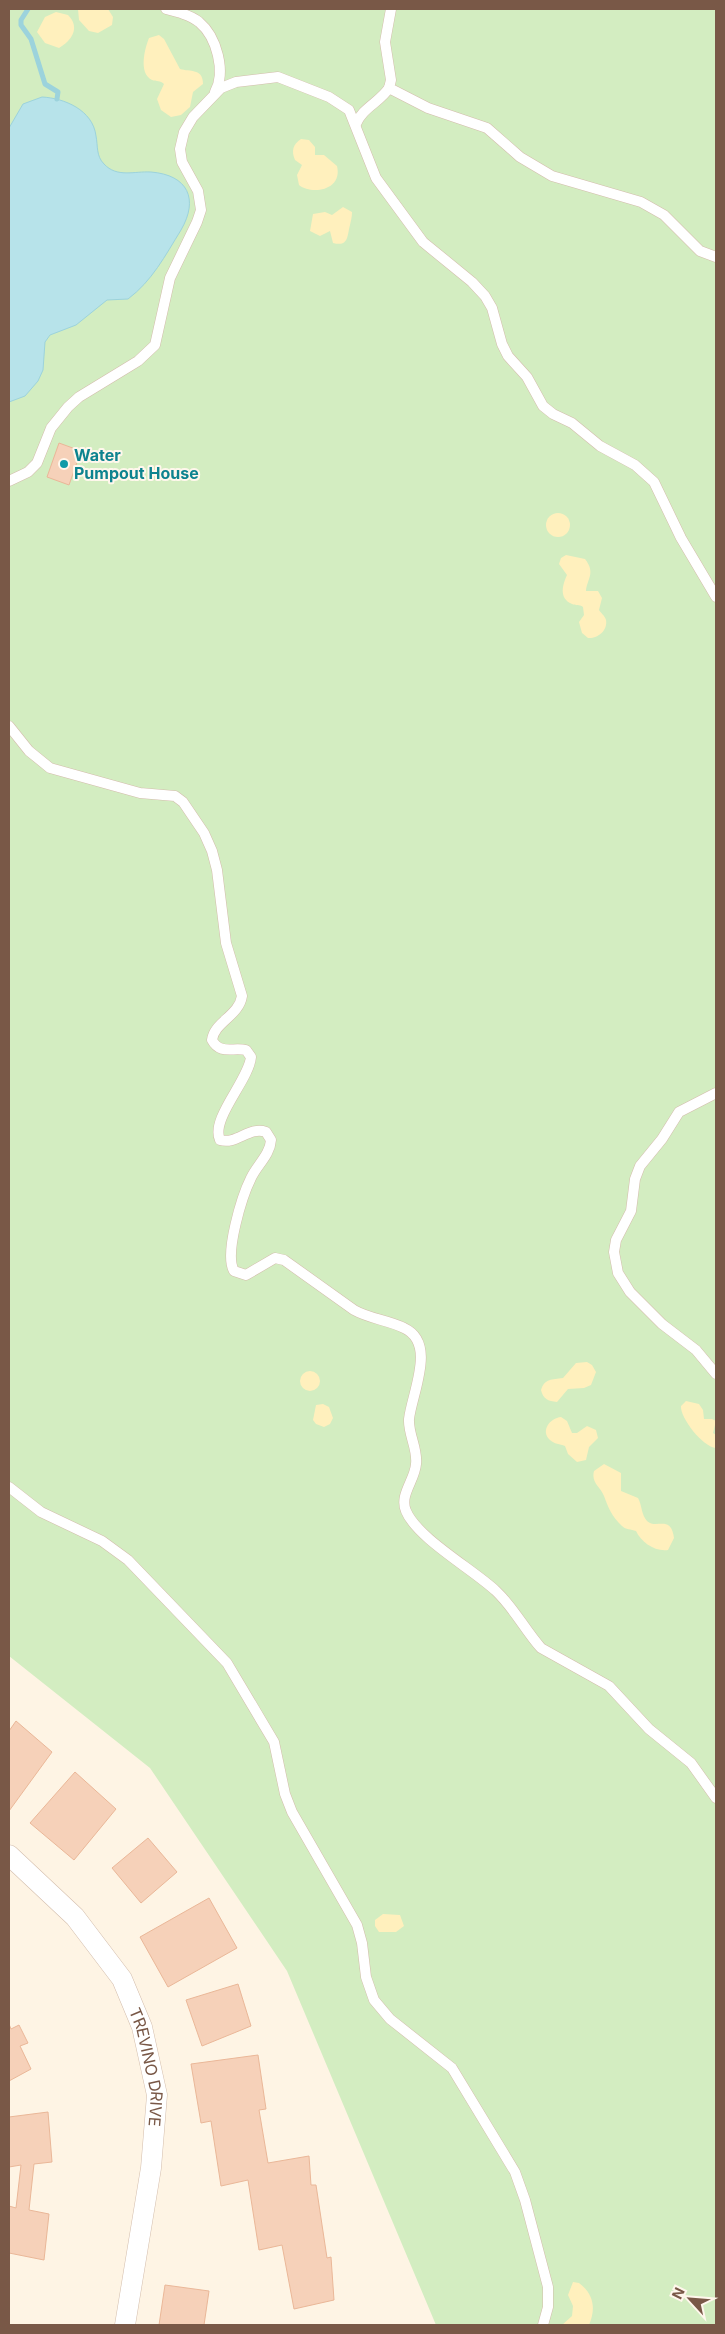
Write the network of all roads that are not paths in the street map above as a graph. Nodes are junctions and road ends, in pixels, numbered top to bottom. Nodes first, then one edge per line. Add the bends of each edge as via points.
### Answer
1 (166, 9) edge
2 (391, 9) edge
3 (389, 88) junction
4 (214, 95) junction
5 (356, 124) junction
6 (716, 258) edge
7 (9, 481) edge
8 (716, 597) edge
9 (9, 726) edge
10 (716, 1093) edge
11 (716, 1374) edge
12 (9, 1487) edge
13 (716, 1798) edge
14 (9, 1855) edge
15 (126, 2325) edge
16 (543, 2325) edge

1 - 4 lane via 201,23 213,43 221,71
2 - 3 lane via 385,42 391,80
3 - 5 lane via 363,112
3 - 6 lane via 428,108 487,128 520,157 552,176 641,202 664,215 700,251
4 - 5 lane via 236,82 278,77 335,99 349,110
4 - 7 lane via 194,116 180,143 180,157 198,191 201,210 170,278 155,345 138,361 68,407 51,428 37,463 28,472
5 - 8 lane via 376,178 427,246 486,296 508,356 527,377 543,406 572,423 600,446 635,465 654,482 681,538
9 - 13 lane via 29,751 50,768 140,793 175,796 183,802 204,833 212,851 226,943 242,996 240,1005 217,1029 212,1040 222,1050 246,1050 251,1057 222,1118 218,1137 228,1142 257,1130 266,1132 271,1140 245,1194 231,1255 234,1271 246,1275 276,1258 284,1260 354,1310 413,1334 421,1355 409,1421 416,1463 404,1499 408,1517 495,1590 531,1638 546,1652 609,1686 644,1724 691,1763
10 - 11 lane via 679,1112 640,1166 631,1211 616,1240 614,1252 618,1273 630,1292 662,1324 696,1350
12 - 16 lane via 41,1512 93,1537 128,1560 234,1671 274,1742 292,1812 357,1925 366,1977 374,2000 390,2019 452,2068 515,2172 548,2287 548,2307
14 - 15 street, TREVINO DRIVE via 75,1917 122,1979 142,2028 157,2095 151,2168

